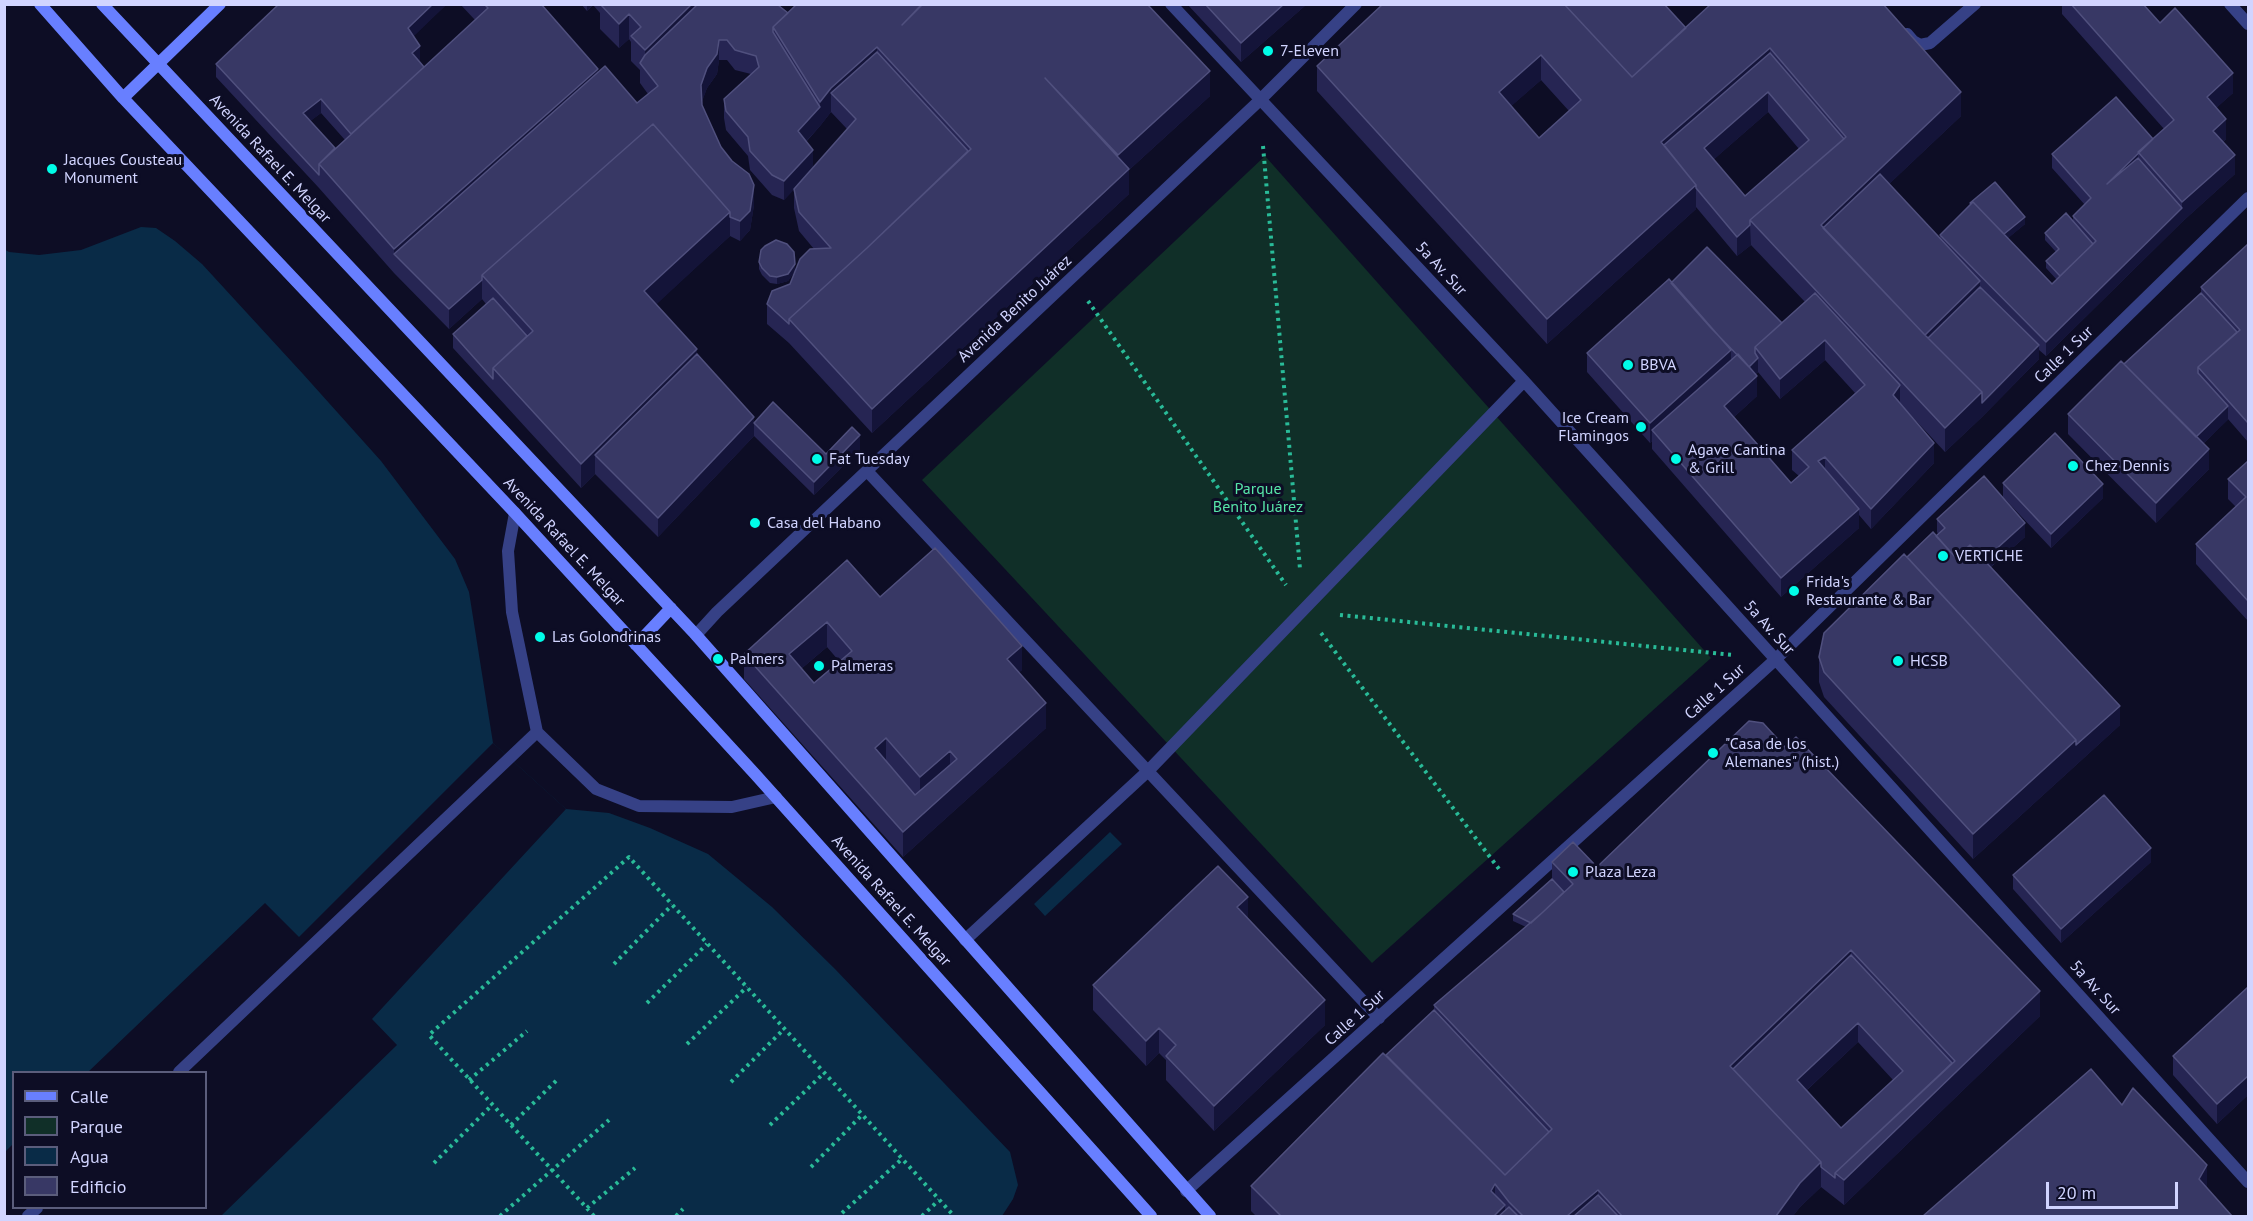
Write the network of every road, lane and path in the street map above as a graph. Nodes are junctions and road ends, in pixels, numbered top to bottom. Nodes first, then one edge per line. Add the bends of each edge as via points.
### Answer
1 (40, 4) edge
2 (102, 4) edge
3 (220, 4) edge
4 (1170, 4) edge
5 (1356, 4) edge
6 (1975, 4) edge
7 (2230, 4) edge
8 (1897, 23) edge
9 (2248, 24) edge
10 (158, 64) junction
11 (123, 98) junction
12 (1259, 101) junction
13 (2248, 198) edge
14 (1072, 279) junction
15 (1524, 381) junction
16 (867, 471) junction
17 (515, 513) junction
18 (670, 608) junction
19 (1304, 611) junction
20 (696, 635) junction
21 (636, 645) junction
22 (1775, 660) junction
23 (537, 732) junction
24 (1148, 771) junction
25 (776, 797) junction
26 (1517, 893) junction
27 (672, 904) junction
28 (965, 940) junction
29 (707, 944) junction
30 (614, 964) dead end
31 (747, 987) junction
32 (647, 1003) dead end
33 (1379, 1018) junction
34 (784, 1029) junction
35 (527, 1031) dead end
36 (687, 1044) dead end
37 (180, 1071) edge
38 (824, 1073) junction
39 (558, 1079) dead end
40 (469, 1080) junction
41 (731, 1082) dead end
42 (492, 1105) junction
43 (862, 1115) junction
44 (609, 1120) dead end
45 (511, 1125) junction
46 (770, 1125) dead end
47 (902, 1160) junction
48 (434, 1163) dead end
49 (811, 1167) dead end
50 (635, 1168) dead end
51 (551, 1169) junction
52 (2248, 1182) edge
53 (1186, 1191) junction
54 (939, 1200) junction
55 (587, 1208) junction
56 (683, 1209) dead end
57 (842, 1213) dead end
58 (500, 1216) edge
59 (594, 1216) edge
60 (676, 1216) edge
61 (922, 1216) edge
62 (954, 1216) edge
63 (1151, 1216) edge
64 (1210, 1216) edge

1 - 11 main road, Avenida Rafael E. Melgar
2 - 10 main road, Avenida Rafael E. Melgar
3 - 10 main road
4 - 12 street, 5a Av. Sur
5 - 12 street, Avenida Benito Juárez
6 - 8 street via 1930,43 1920,45 1913,41
7 - 9 street
10 - 11 main road
10 - 18 main road, Avenida Rafael E. Melgar
11 - 17 main road, Avenida Rafael E. Melgar
12 - 14 street, Avenida Benito Juárez
12 - 15 street, 5a Av. Sur
12 - 19 path
13 - 22 street, Calle 1 Sur
14 - 16 street, Avenida Benito Juárez
14 - 19 path
15 - 19 street
15 - 22 street, 5a Av. Sur
16 - 20 street, Avenida Benito Juárez
16 - 24 street
17 - 21 main road, Avenida Rafael E. Melgar
17 - 23 street via 508,551 512,612
18 - 20 main road, Avenida Rafael E. Melgar
18 - 21 main road
19 - 22 path
19 - 24 street
19 - 26 path
20 - 28 main road, Avenida Rafael E. Melgar
21 - 25 main road, Avenida Rafael E. Melgar
22 - 26 street, Calle 1 Sur
22 - 52 street, 5a Av. Sur
23 - 25 street via 596,789 639,806 732,807
23 - 37 street
24 - 28 street
24 - 33 street
25 - 63 main road, Avenida Rafael E. Melgar
26 - 33 street, Calle 1 Sur
27 - 29 path
27 - 30 path
27 - 40 path via 629,857 429,1035
28 - 53 main road, Avenida Rafael E. Melgar
29 - 31 path
29 - 32 path
31 - 34 path
31 - 36 path
33 - 53 street, Calle 1 Sur
34 - 38 path
34 - 41 path
35 - 40 path
38 - 43 path
38 - 46 path
39 - 45 path
40 - 42 path
42 - 45 path
42 - 48 path
43 - 47 path
43 - 49 path
44 - 51 path
45 - 51 path
47 - 54 path
47 - 57 path
50 - 55 path
51 - 55 path
51 - 58 path
53 - 64 main road, Avenida Rafael E. Melgar
54 - 61 path
54 - 62 path
55 - 59 path
56 - 60 path

